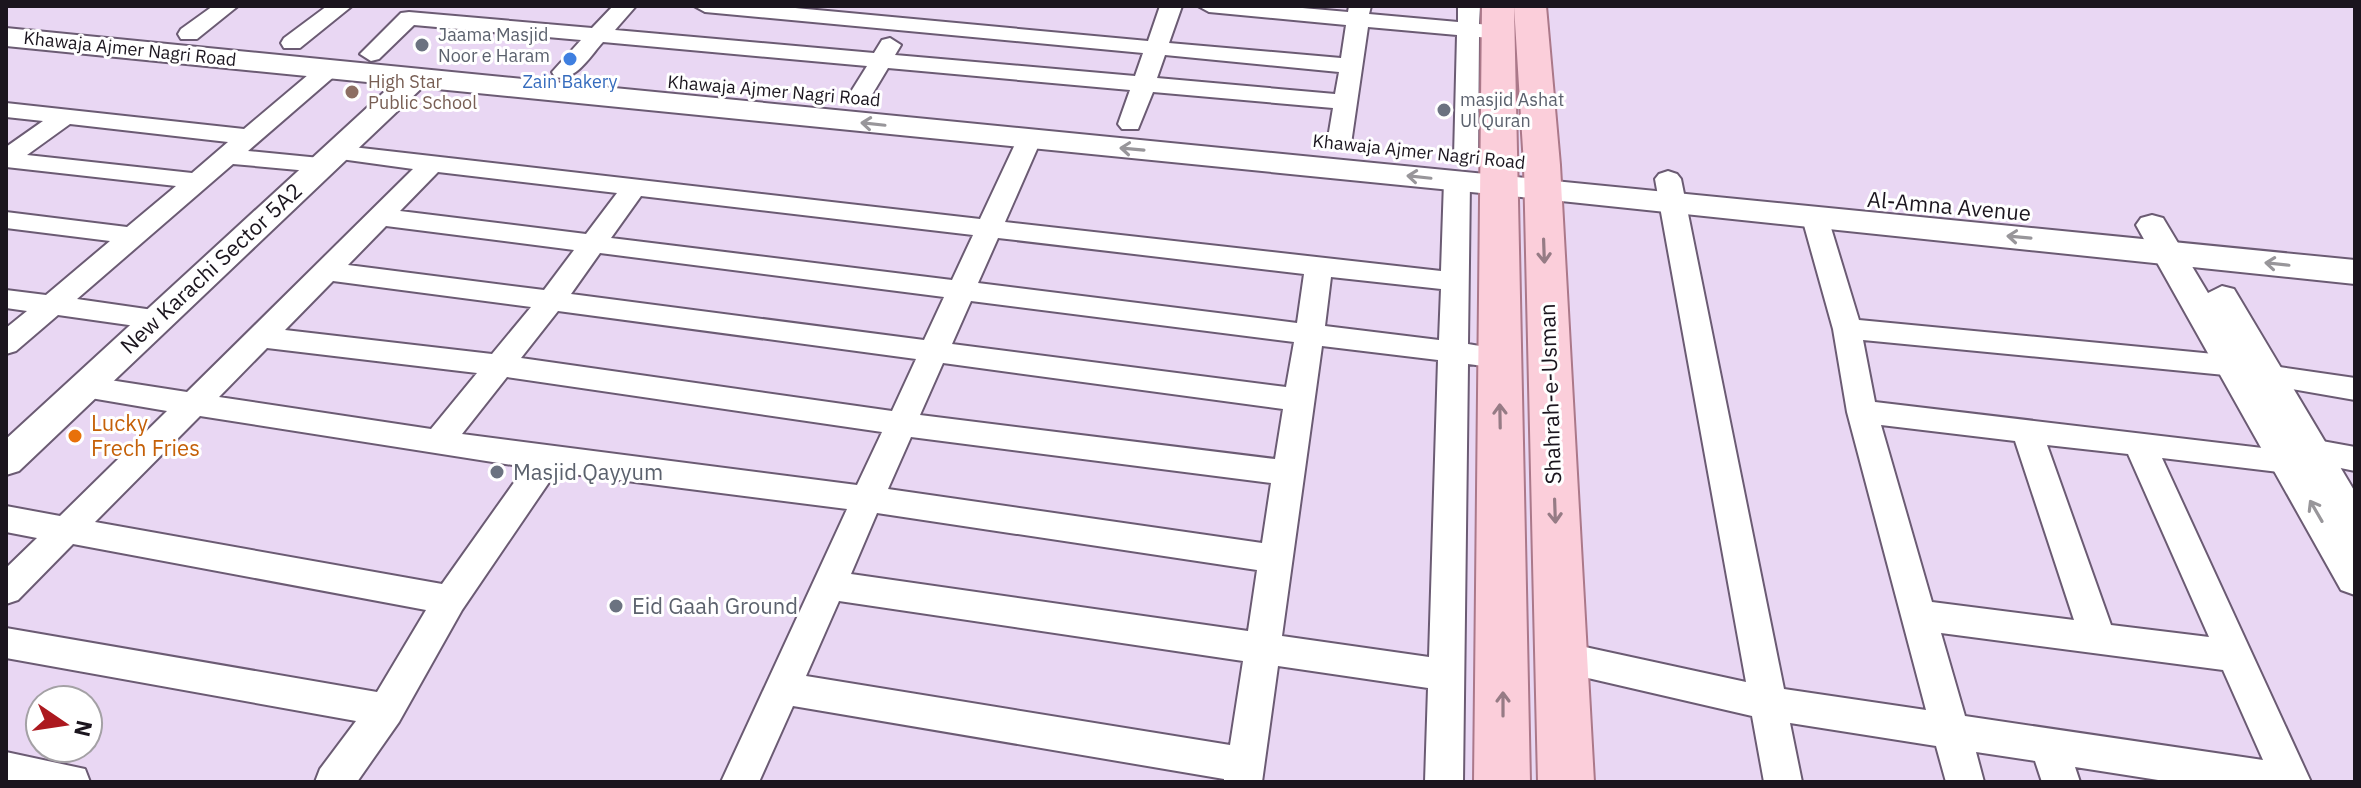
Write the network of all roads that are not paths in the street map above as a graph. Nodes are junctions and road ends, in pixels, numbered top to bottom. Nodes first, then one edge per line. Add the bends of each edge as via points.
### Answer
1 (227, 6) edge
2 (341, 6) edge
3 (625, 6) edge
4 (705, 6) edge
5 (1171, 6) edge
6 (1209, 6) edge
7 (1359, 13) edge
8 (6, 15) edge
9 (909, 15) edge
10 (1492, 16) edge
11 (189, 34) junction
12 (597, 36) junction
13 (6, 37) edge
14 (292, 43) junction
15 (1157, 48) junction
16 (242, 50) junction
17 (371, 54) junction
18 (881, 61) junction
19 (1350, 66) junction
20 (329, 69) junction
21 (563, 72) junction
22 (417, 77) junction
23 (1143, 87) junction
24 (686, 94) junction
25 (859, 98) junction
26 (1345, 102) junction
27 (6, 110) edge
28 (65, 117) junction
29 (1130, 124) junction
30 (249, 137) junction
31 (1029, 140) junction
32 (1179, 141) junction
33 (1339, 144) junction
34 (227, 156) junction
35 (328, 158) junction
36 (6, 159) edge
37 (432, 163) junction
38 (1479, 170) junction
39 (1542, 176) junction
40 (197, 181) junction
41 (634, 187) junction
42 (1669, 191) junction
43 (380, 217) junction
44 (1815, 218) junction
45 (6, 220) edge
46 (991, 229) junction
47 (133, 236) junction
48 (2174, 240) junction
49 (593, 243) junction
50 (2355, 246) edge
51 (1319, 267) junction
52 (327, 271) junction
53 (2355, 272) edge
54 (1455, 282) junction
55 (962, 289) junction
56 (6, 299) edge
57 (551, 301) junction
58 (52, 305) junction
59 (157, 319) junction
60 (1847, 329) junction
61 (1309, 335) junction
62 (261, 337) junction
63 (6, 344) edge
64 (934, 351) junction
65 (1453, 352) junction
66 (1499, 358) junction
67 (497, 365) junction
68 (2235, 366) junction
69 (2273, 377) junction
70 (84, 387) junction
71 (2355, 389) edge
72 (1299, 400) junction
73 (192, 404) junction
74 (1862, 412) junction
75 (901, 424) junction
76 (2027, 431) junction
77 (438, 442) junction
78 (2139, 443) junction
79 (2299, 456) junction
80 (548, 459) junction
81 (2355, 459) edge
82 (6, 461) edge
83 (1288, 473) junction
84 (868, 499) junction
85 (6, 519) edge
86 (2355, 526) edge
87 (63, 531) junction
88 (1276, 559) junction
89 (2355, 578) edge
90 (829, 585) junction
91 (6, 590) edge
92 (450, 600) junction
93 (1918, 615) junction
94 (2098, 638) junction
95 (6, 643) edge
96 (1263, 650) junction
97 (2235, 656) junction
98 (1562, 658) junction
99 (1447, 675) junction
100 (782, 688) junction
101 (1767, 703) junction
102 (386, 710) junction
103 (1950, 731) junction
104 (2049, 746) junction
105 (6, 770) edge
106 (1244, 773) edge
107 (71, 782) edge
108 (334, 782) edge
109 (740, 782) edge
110 (1444, 782) edge
111 (1502, 782) edge
112 (1566, 782) edge
113 (1783, 782) edge
114 (1965, 782) edge
115 (2061, 782) edge
116 (2290, 782) edge

1 - 11 street
2 - 14 street
3 - 12 street
4 - 9 street
5 - 15 street
6 - 7 street
7 - 10 street
7 - 19 street
8 - 11 main road, Khawaja Ajmer Nagri Road
9 - 15 street
9 - 18 street
10 - 38 main road
10 - 39 main road, Shahrah-e-Usman
11 - 16 main road, Khawaja Ajmer Nagri Road
12 - 17 street via 409,18
12 - 18 street
12 - 21 street
13 - 16 main road, Khawaja Ajmer Nagri Road
14 - 16 main road, Khawaja Ajmer Nagri Road
14 - 17 main road, Khawaja Ajmer Nagri Road
15 - 19 street
15 - 23 street
16 - 20 main road, Khawaja Ajmer Nagri Road
17 - 21 main road, Khawaja Ajmer Nagri Road
18 - 23 street
18 - 25 street
19 - 26 street
20 - 22 main road, Khawaja Ajmer Nagri Road
20 - 30 street
21 - 24 main road, Khawaja Ajmer Nagri Road
22 - 24 main road, Khawaja Ajmer Nagri Road
22 - 35 street, New Karachi Sector 5A2
23 - 26 street
23 - 29 street
24 - 25 main road, Khawaja Ajmer Nagri Road
31 -> 24 main road, Khawaja Ajmer Nagri Road
25 - 29 main road, Khawaja Ajmer Nagri Road
26 - 33 street
27 - 28 street
28 - 30 street
28 - 36 street
29 - 32 main road, Khawaja Ajmer Nagri Road
30 - 34 street
32 -> 31 main road, Khawaja Ajmer Nagri Road
31 - 46 street
32 - 33 main road, Khawaja Ajmer Nagri Road
38 -> 32 main road, Khawaja Ajmer Nagri Road
33 - 38 main road, Khawaja Ajmer Nagri Road
34 - 35 street
34 - 40 street
35 - 37 street
35 - 59 street, New Karachi Sector 5A2
36 - 40 street
37 - 41 street
37 - 43 street
38 - 39 main road
38 - 54 street
38 - 66 main road
39 - 42 main road
39 -> 98 main road, Shahrah-e-Usman
40 - 47 street
41 - 46 street
41 - 49 street
42 - 44 main road
42 - 48 main road, Al-Amna Avenue
42 - 101 street
43 - 49 street
43 - 52 street
48 -> 44 main road
44 - 60 street
45 - 47 street
46 - 51 street
46 - 55 street
47 - 58 street
48 - 50 main road, Al-Amna Avenue
53 -> 48 main road
48 - 68 street
48 - 69 street
49 - 55 street
49 - 57 street
51 - 54 street
51 - 61 street
52 - 57 street
52 - 62 street
54 - 65 street
55 - 61 street
55 - 64 street
56 - 58 street
57 - 64 street
57 - 67 street
58 - 59 street
58 - 63 street
59 - 70 street, New Karachi Sector 5A2
60 - 68 street
60 - 74 street
61 - 65 street
61 - 72 street
62 - 67 street
62 - 73 street
64 - 72 street
64 - 75 street
65 - 66 street
65 - 99 street
111 -> 66 main road
67 - 75 street
67 - 77 street
68 - 79 street
69 - 71 street
69 - 79 street
70 - 73 street
70 - 82 street, New Karachi Sector 5A2
72 - 83 street
73 - 77 street
73 - 87 street
74 - 76 street
74 - 93 street
75 - 83 street
75 - 84 street
76 - 78 street
76 - 94 street
77 - 80 street
78 - 79 street
78 - 97 street
79 - 81 street
79 - 86 street
89 -> 79 street
80 - 84 street
80 - 92 street
83 - 88 street
84 - 88 street
84 - 90 street
85 - 87 street
87 - 91 street
87 - 92 street
88 - 96 street
90 - 96 street
90 - 100 street
92 - 102 street
93 - 94 street
93 - 103 street
94 - 97 street
95 - 102 street
96 - 99 street
96 - 106 street
97 - 116 street
98 - 101 street
98 - 112 main road, Shahrah-e-Usman
99 - 110 street
100 - 106 street
100 - 109 street
101 - 103 street
101 - 113 street
102 - 108 street
103 - 104 street
103 - 114 street
104 - 115 street
104 - 116 street
105 - 107 street

